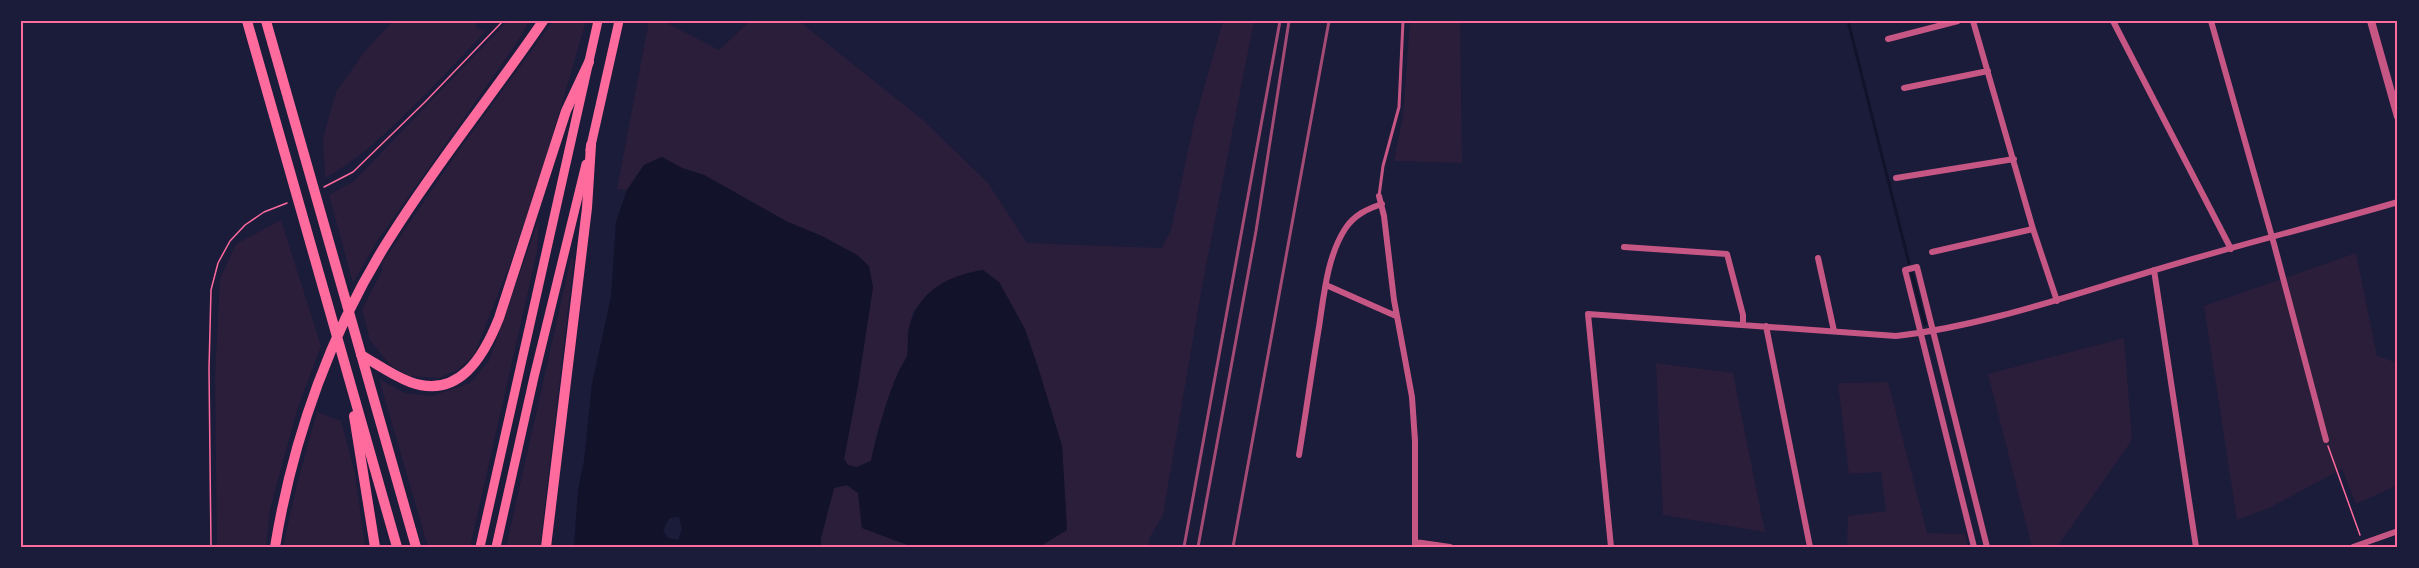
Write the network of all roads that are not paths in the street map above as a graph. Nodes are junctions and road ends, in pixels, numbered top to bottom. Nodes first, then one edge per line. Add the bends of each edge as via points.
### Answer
1 (247, 21) edge
2 (266, 21) edge
3 (543, 21) edge
4 (598, 21) edge
5 (619, 21) edge
6 (1403, 21) edge
7 (1958, 21) edge
8 (1973, 21) edge
9 (2113, 21) edge
10 (2211, 21) edge
11 (2371, 21) edge
12 (1888, 39) dead end
13 (589, 62) junction
14 (1988, 71) junction
15 (1904, 88) dead end
16 (2394, 90) edge
17 (2398, 117) edge
18 (591, 145) junction
19 (2014, 159) junction
20 (1896, 178) dead end
21 (1379, 196) joint
22 (2398, 202) edge
23 (1382, 204) junction
24 (2033, 229) junction
25 (2272, 238) junction
26 (1624, 247) dead end
27 (2231, 249) junction
28 (1932, 252) dead end
29 (1818, 258) dead end
30 (2154, 270) junction
31 (1326, 285) junction
32 (2057, 301) junction
33 (1396, 316) junction
34 (1743, 324) junction
35 (1766, 326) junction
36 (1834, 331) junction
37 (1934, 332) junction
38 (1921, 333) junction
39 (361, 355) junction
40 (346, 369) junction
41 (2326, 440) road end
42 (1299, 455) dead end
43 (2398, 531) edge
44 (1415, 545) edge
45 (2364, 545) edge
46 (275, 547) edge
47 (375, 547) edge
48 (397, 547) edge
49 (416, 547) edge
50 (480, 547) edge
51 (496, 547) edge
52 (546, 547) edge
53 (1450, 547) edge
54 (1611, 547) edge
55 (1810, 547) edge
56 (1974, 547) edge
57 (1987, 547) edge
58 (2196, 547) edge
59 (2353, 547) edge

1 - 40 highway
2 - 39 highway
3 - 46 highway via 428,180 392,234 347,315 314,394 287,485
4 - 13 main road
5 - 18 main road
6 - 21 lane via 1399,107
7 - 12 street
8 - 14 street
9 - 27 street
10 - 25 street
11 - 16 street
13 - 39 highway via 566,111 499,318 477,362 450,382 430,386 405,380
13 - 50 main road
14 - 15 street
14 - 19 street
16 - 17 street
18 - 51 main road
18 - 52 highway via 587,208
19 - 20 street
19 - 24 street
21 - 23 street
22 - 25 street
23 - 31 street via 1366,210 1344,229
23 - 33 street
24 - 28 street
24 - 32 street
25 - 27 street
25 - 41 street
26 - 34 street via 1727,254
27 - 30 street
29 - 36 street
30 - 32 street
30 - 58 street
31 - 33 street
31 - 42 street
32 - 37 street
33 - 44 street via 1412,397
34 - 35 street
34 - 54 street via 1588,314
35 - 36 street
35 - 55 street
36 - 38 street via 1896,336
37 - 38 street
37 - 38 street via 1917,267 1905,270
37 - 57 street
38 - 56 street
39 - 49 highway
40 - 47 highway
40 - 48 highway
43 - 45 street
44 - 53 street
45 - 59 street

